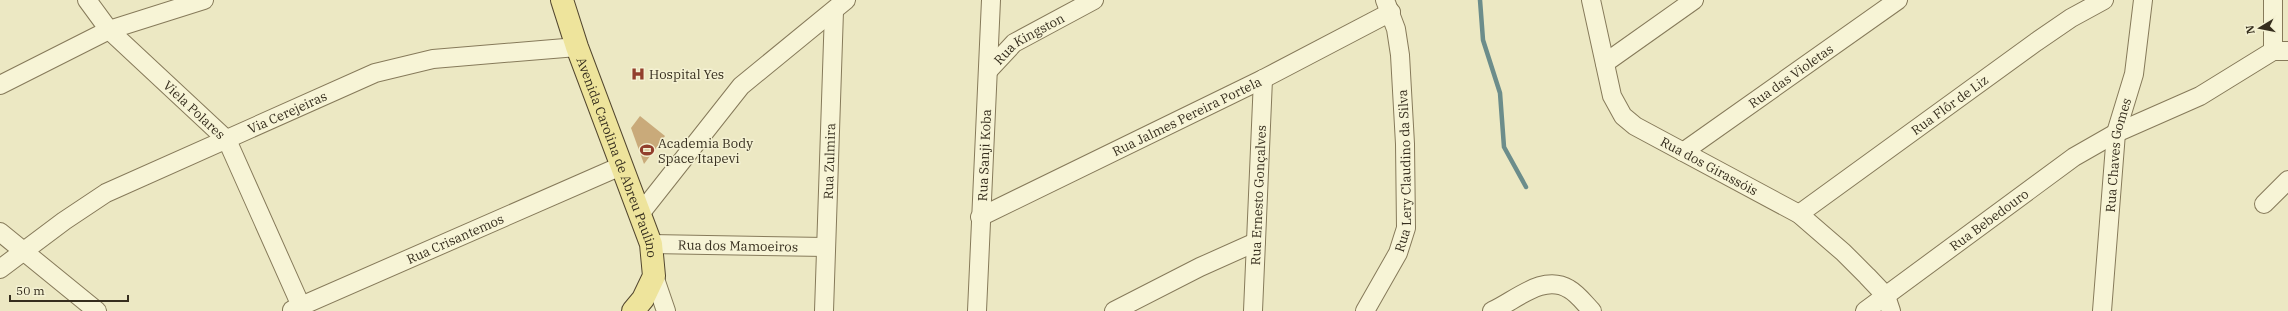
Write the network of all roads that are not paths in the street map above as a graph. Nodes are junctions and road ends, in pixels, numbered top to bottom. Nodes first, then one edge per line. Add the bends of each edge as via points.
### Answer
1 (87, 0) edge
2 (204, 0) edge
3 (562, 0) edge
4 (991, 0) edge
5 (1094, 0) edge
6 (1591, 0) edge
7 (1694, 0) edge
8 (1898, 0) edge
9 (2104, 0) edge
10 (2143, 0) edge
11 (2273, 0) edge
12 (186, 2) edge
13 (840, 6) edge
14 (1388, 6) edge
15 (108, 30) junction
16 (577, 47) junction
17 (2281, 51) edge
18 (1605, 63) junction
19 (988, 71) junction
20 (1263, 79) junction
21 (0, 85) edge
22 (2116, 133) junction
23 (227, 140) junction
24 (1683, 152) junction
25 (621, 166) junction
26 (2288, 180) edge
27 (2264, 204) dead end
28 (640, 214) junction
29 (1799, 214) junction
30 (980, 217) junction
31 (0, 232) edge
32 (1256, 242) junction
33 (650, 244) junction
34 (826, 247) junction
35 (24, 252) junction
36 (0, 270) edge
37 (654, 276) junction
38 (1888, 304) edge
39 (296, 308) edge
40 (97, 311) edge
41 (633, 311) edge
42 (666, 311) edge
43 (824, 311) edge
44 (976, 311) edge
45 (1114, 311) edge
46 (1254, 311) edge
47 (1365, 311) edge
48 (1492, 311) edge
49 (1592, 311) edge
50 (1865, 311) edge
51 (2102, 311) edge

1 - 15 street, Viela Polares
2 - 12 street
3 - 16 main road, Avenida Carolina de Abreu Paulino
4 - 19 street, Rua Sanji Koba
5 - 19 street, Rua Kingston via 1014,43
6 - 18 street, Rua dos Girassóis
7 - 18 street
8 - 24 street, Rua das Violetas
9 - 29 street, Rua Flôr de Liz via 2036,42
10 - 22 street, Rua Chaves Gomes via 2134,74
11 - 17 street
12 - 15 street
13 - 28 street via 741,86
13 - 34 street, Rua Zulmira
14 - 20 street, Rua Jalmes Pereira Portela
14 - 47 street, Rua Lery Claudino da Silva via 1400,55 1406,228 1398,253
15 - 21 street
15 - 23 street, Viela Polares
16 - 23 street, Via Cerejeiras via 433,59 375,73
16 - 25 main road, Avenida Carolina de Abreu Paulino
17 - 22 street, Rua Bebedouro via 2200,96
18 - 24 street, Rua dos Girassóis via 1612,96 1623,116 1635,126
19 - 30 street, Rua Sanji Koba
20 - 30 street, Rua Jalmes Pereira Portela
20 - 32 street, Rua Ernesto Gonçalves
22 - 38 street, Rua Bebedouro via 2074,157 2036,184
22 - 51 street, Rua Chaves Gomes
23 - 35 street, Via Cerejeiras via 106,193
23 - 39 street, Viela Polares
24 - 29 street, Rua dos Girassóis
25 - 28 main road, Avenida Carolina de Abreu Paulino
25 - 39 street, Rua Crisantemos
26 - 27 street
28 - 33 main road, Avenida Carolina de Abreu Paulino
29 - 38 street, Rua dos Girassóis via 1843,252
30 - 44 street, Rua Sanji Koba
31 - 35 street
32 - 45 street
32 - 46 street, Rua Ernesto Gonçalves
33 - 34 street, Rua dos Mamoeiros
33 - 37 main road, Avenida Carolina de Abreu Paulino
34 - 43 street, Rua Zulmira
35 - 36 street, Via Cerejeiras
35 - 40 street
37 - 41 main road, Avenida Carolina de Abreu Paulino via 643,300
37 - 42 street
38 - 50 street, Rua Bebedouro
48 - 49 street via 1549,284 1560,284 1571,290

